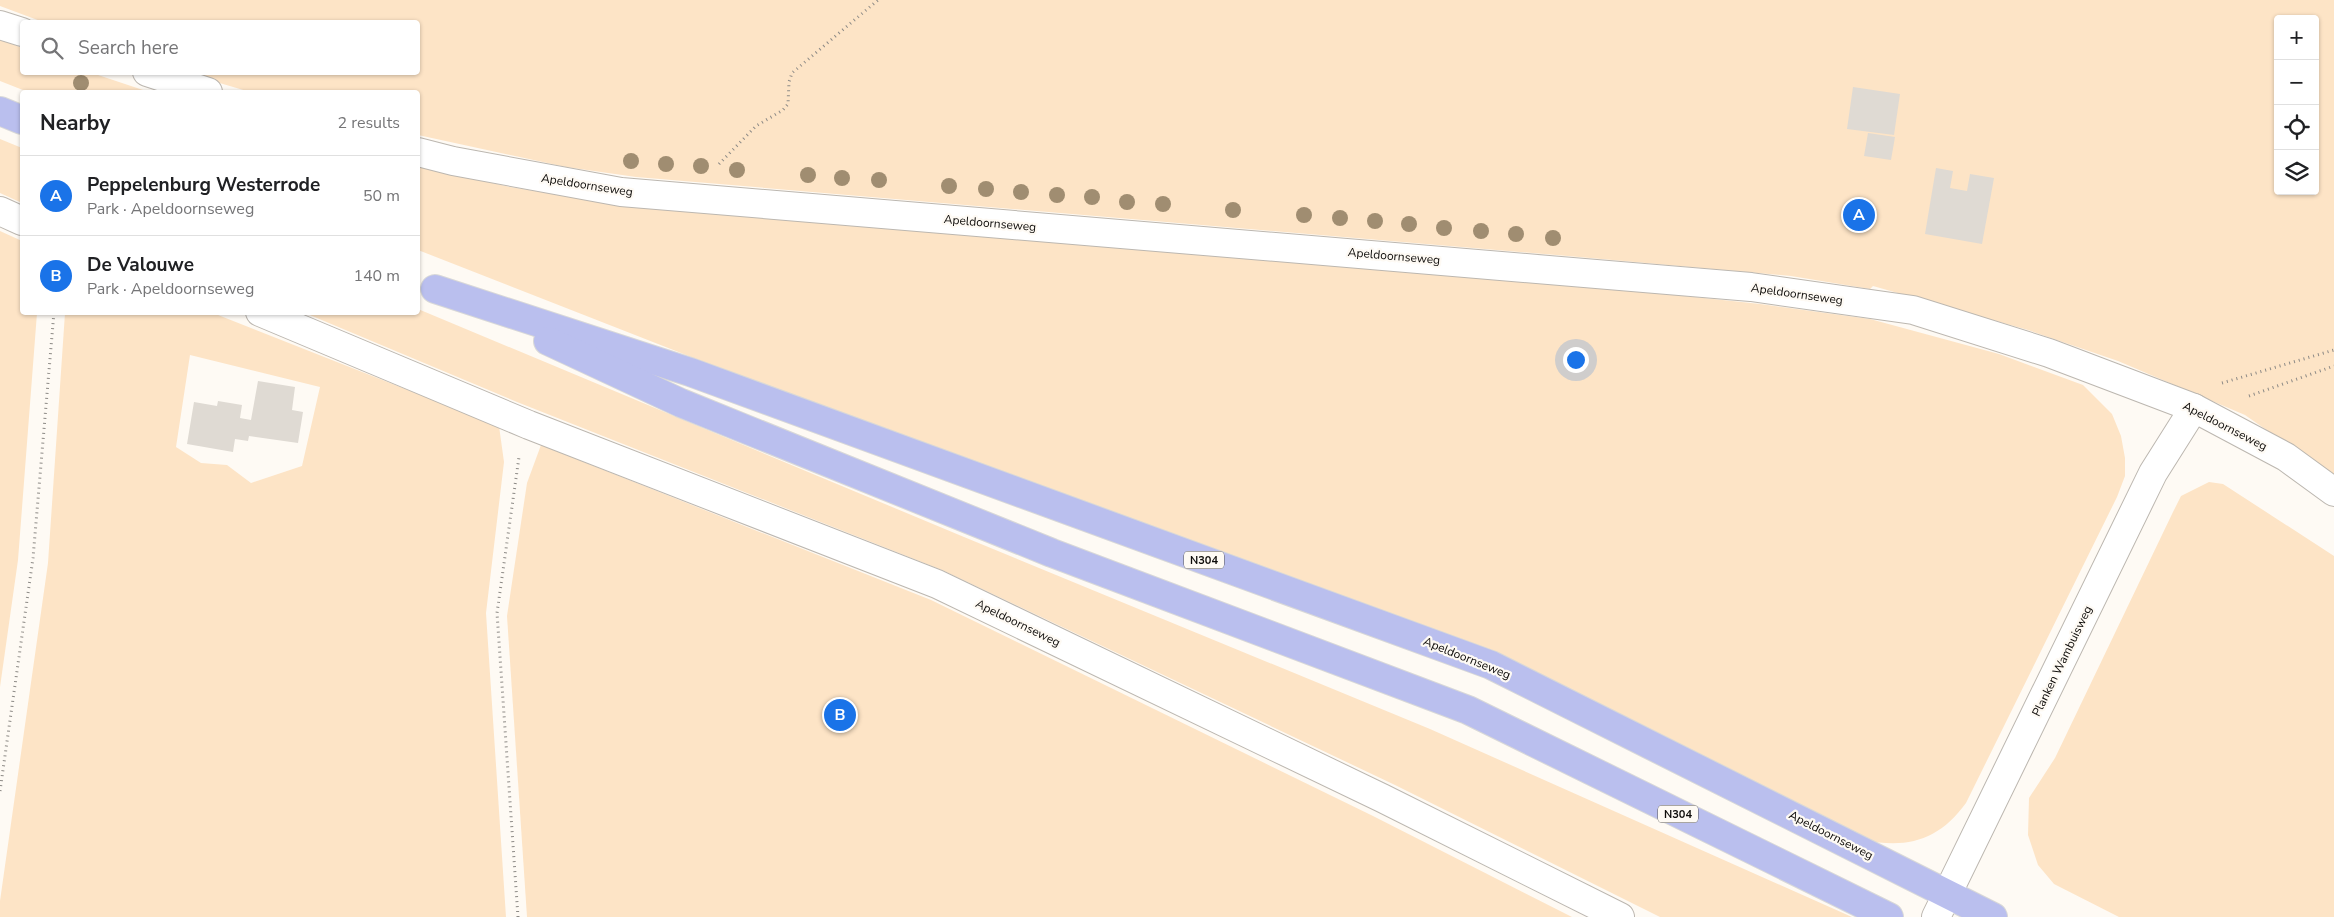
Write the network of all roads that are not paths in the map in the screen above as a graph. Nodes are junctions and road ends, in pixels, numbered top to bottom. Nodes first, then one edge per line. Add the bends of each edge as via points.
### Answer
1 (0, 25) edge
2 (20, 31) edge
3 (156, 75) edge
4 (202, 90) edge
5 (0, 111) edge
6 (20, 119) edge
7 (420, 153) edge
8 (0, 211) edge
9 (20, 220) edge
10 (426, 285) edge
11 (267, 315) edge
12 (2194, 408) junction
13 (2334, 492) edge
14 (1941, 906) edge
15 (1620, 917) edge
16 (1889, 917) edge
17 (1993, 917) edge

1 - 2 street
3 - 4 street
5 - 6 main road
7 - 12 street, Apeldoornseweg via 621,192 1751,287 1912,310 2049,353
8 - 9 street
10 - 14 main road, Apeldoornseweg / N304 via 690,372 1491,665
10 - 16 main road, Apeldoornseweg / N304 via 681,403 1052,553 1468,710
11 - 15 street, Apeldoornseweg via 529,425 937,584 1382,798
12 - 13 street, Apeldoornseweg via 2286,457
12 - 14 street, Planken Wambuisweg via 2153,473
14 - 17 main road, Apeldoornseweg / N304

